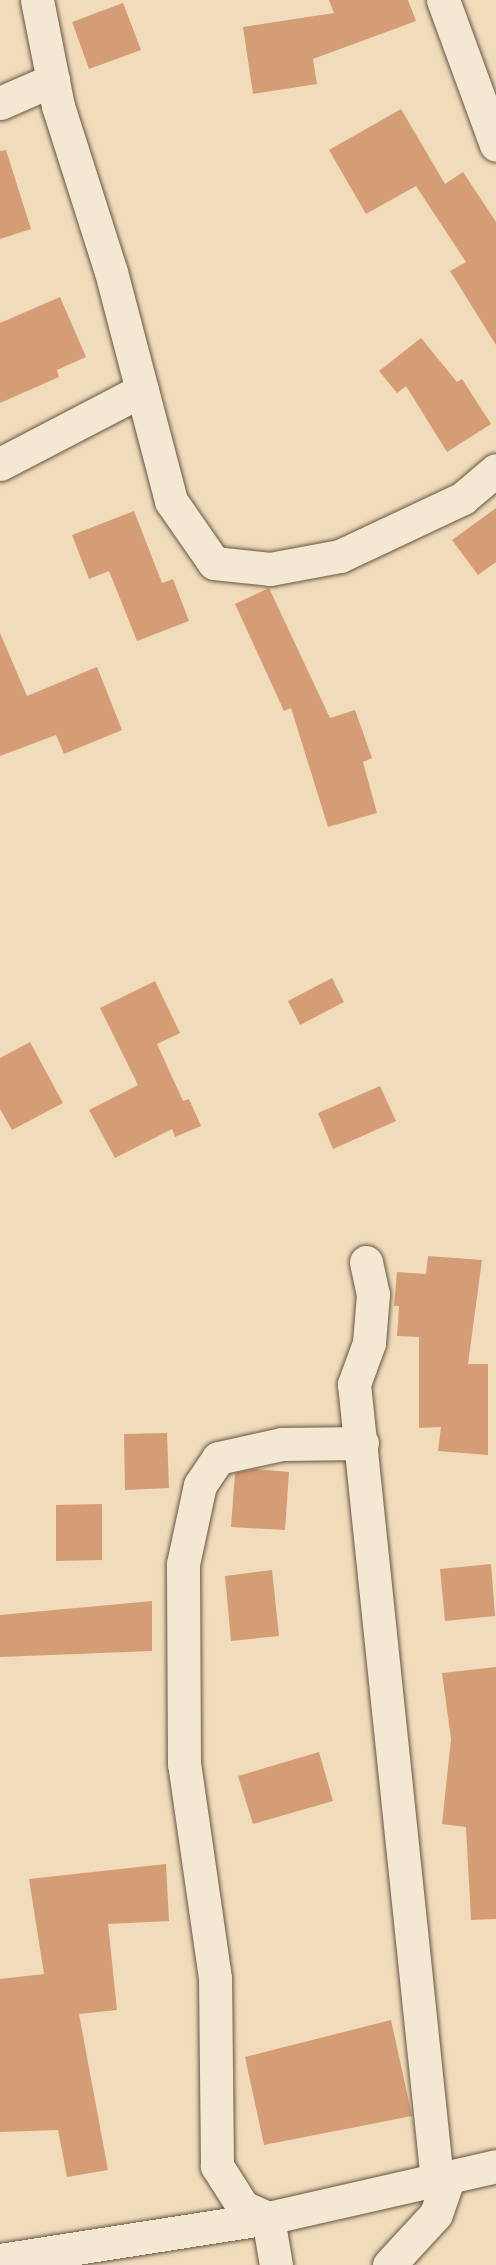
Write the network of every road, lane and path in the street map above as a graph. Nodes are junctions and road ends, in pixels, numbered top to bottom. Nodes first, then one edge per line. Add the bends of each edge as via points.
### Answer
1 (37, 0) edge
2 (443, 0) edge
3 (53, 80) junction
4 (0, 104) edge
5 (496, 145) edge
6 (142, 390) junction
7 (0, 465) edge
8 (496, 470) edge
9 (366, 1262) dead end
10 (362, 1443) junction
11 (496, 2166) edge
12 (443, 2178) junction
13 (268, 2218) junction
14 (0, 2260) edge
15 (276, 2265) edge
16 (389, 2265) edge

1 - 3 street
2 - 5 street
3 - 4 street
3 - 6 street
6 - 7 street
6 - 8 street via 171,501 214,563 270,569 340,556 463,498
9 - 10 street via 373,1294 369,1343 354,1384
10 - 12 street
10 - 13 street via 282,1444 218,1458 200,1485 183,1564 184,1764 215,1978 217,2166 243,2207
11 - 12 street
12 - 13 street
12 - 16 street via 436,2214
13 - 14 street
13 - 15 street

